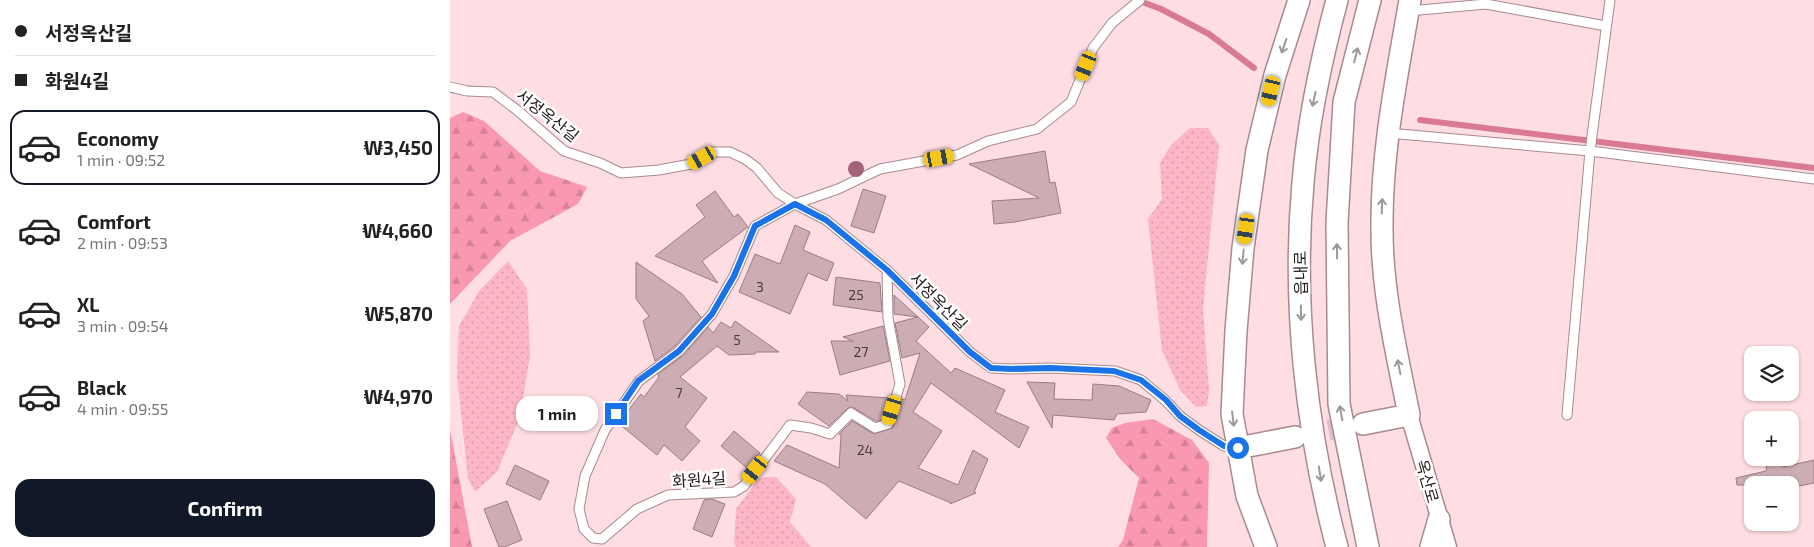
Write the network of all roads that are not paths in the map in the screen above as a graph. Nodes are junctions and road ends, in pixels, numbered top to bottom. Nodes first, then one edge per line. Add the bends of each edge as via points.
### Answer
1 (1140, 0) edge
2 (1300, 0) edge
3 (1337, 0) edge
4 (1370, 0) edge
5 (1610, 0) edge
6 (1409, 5) edge
7 (1606, 26) junction
8 (450, 87) edge
9 (1388, 133) junction
10 (1590, 152) junction
11 (1814, 179) edge
12 (795, 204) junction
13 (887, 270) junction
14 (1409, 415) junction
15 (1567, 415) dead end
16 (1363, 424) tunnel mouth
17 (1295, 437) tunnel mouth
18 (1238, 448) junction
19 (1439, 519) junction
20 (1266, 547) edge
21 (1337, 547) edge
22 (1368, 547) edge
23 (1431, 547) edge
24 (1448, 547) edge

1 - 12 lane via 1112,23 1093,48 1071,102 1037,129 988,141 958,155 880,169 838,189
2 -> 18 street via 1275,75 1257,150 1236,331 1232,414
3 -> 21 street, 읍내로 via 1313,104 1303,183 1300,252 1301,330 1310,411 1325,503
22 -> 4 street via 1339,404 1337,222 1344,102
5 - 7 lane
6 - 7 lane via 1486,4
6 - 9 street
7 - 10 lane
8 - 12 lane, 서정옥산길 via 493,92 564,151 621,173 691,164 712,152 730,152 757,168 778,193
9 - 10 lane
14 -> 9 street via 1384,280 1383,165
10 - 11 lane
10 - 15 lane
12 - 13 lane, 서정옥산길 via 826,220
12 - 13 lane, 화원4길 via 755,226 734,276 712,314 679,351 638,381 605,430 585,476 579,509 584,529 593,538 602,539 637,509 668,495 734,492 744,486 790,425 830,434 851,413 875,428 888,424 900,384 888,318
13 - 18 lane, 서정옥산길 via 970,352 991,368 1114,371 1141,380 1199,430 1224,446
14 - 16 street
14 - 19 street, 옥산로
17 - 18 street
18 - 20 street via 1246,496
19 - 23 street
19 - 24 street, 옥산로

